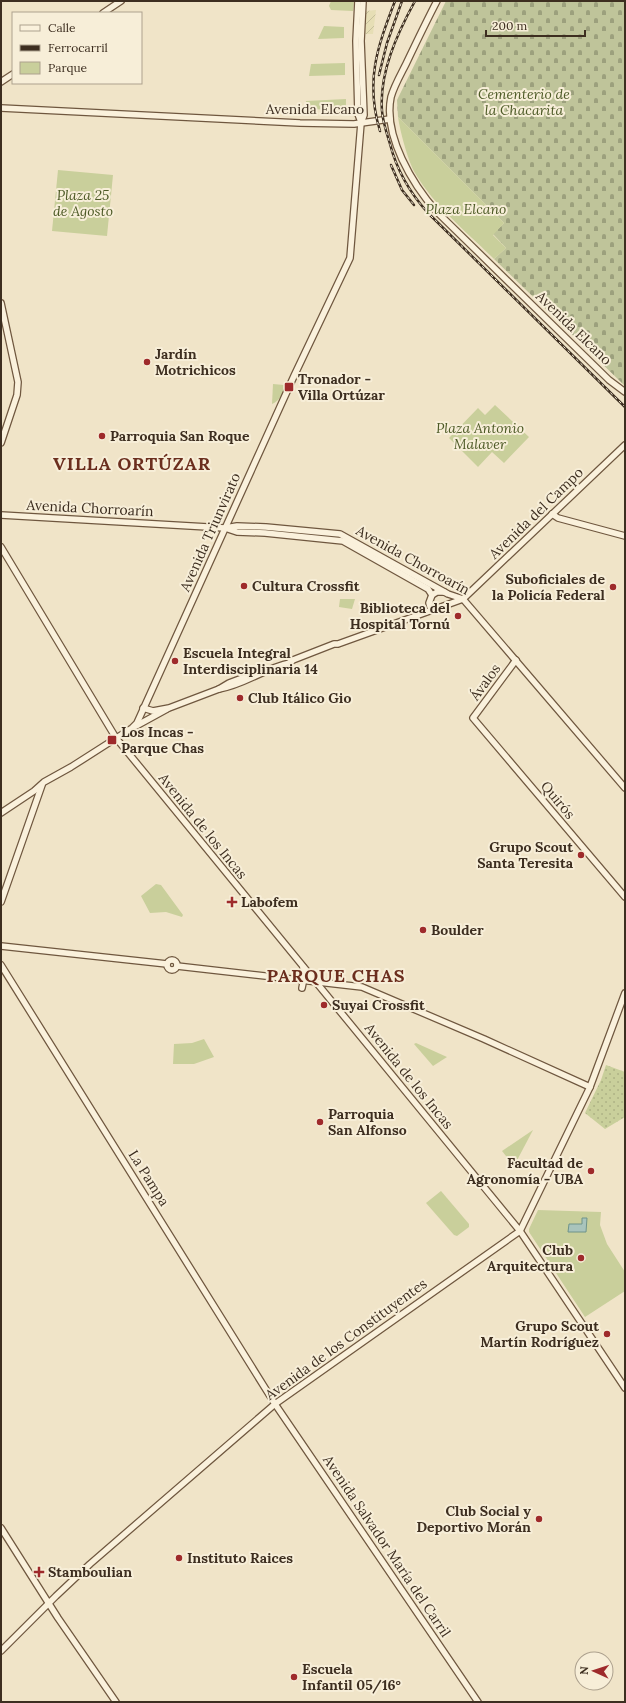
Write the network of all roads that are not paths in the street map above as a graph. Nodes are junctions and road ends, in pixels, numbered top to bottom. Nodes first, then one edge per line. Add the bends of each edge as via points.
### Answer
1 (121, 1) edge
2 (358, 1) edge
3 (363, 1) edge
4 (436, 1) edge
5 (104, 12) edge
6 (12, 75) edge
7 (1, 82) edge
8 (1, 108) edge
9 (390, 119) junction
10 (361, 123) junction
11 (354, 124) junction
12 (361, 131) junction
13 (1, 303) edge
14 (622, 391) edge
15 (625, 396) edge
16 (1, 443) edge
17 (625, 445) edge
18 (552, 514) junction
19 (1, 515) edge
20 (225, 528) junction
21 (625, 536) edge
22 (1, 547) edge
23 (403, 572) junction
24 (444, 592) junction
25 (432, 595) junction
26 (463, 599) junction
27 (431, 610) junction
28 (516, 660) junction
29 (144, 708) junction
30 (169, 708) junction
31 (473, 718) joint
32 (132, 728) junction
33 (116, 738) junction
34 (42, 785) junction
35 (625, 788) edge
36 (1, 813) edge
37 (625, 897) edge
38 (1, 902) edge
39 (1, 946) edge
40 (1, 965) edge
41 (303, 967) junction
42 (304, 980) junction
43 (315, 981) junction
44 (330, 983) junction
45 (302, 988) dead end
46 (324, 992) junction
47 (625, 992) edge
48 (590, 1087) junction
49 (520, 1231) junction
50 (625, 1388) edge
51 (276, 1404) junction
52 (1, 1528) edge
53 (49, 1603) junction
54 (1, 1651) edge
55 (116, 1702) edge
56 (478, 1702) edge

1 - 5 main road
2 - 10 main road, Avenida Triunvirato via 356,44 358,114
3 - 10 main road, Avenida Triunvirato via 361,41 364,115
4 - 9 main road via 392,93
6 - 7 main road
8 - 11 main road, Avenida Elcano
9 - 10 main road, Avenida Elcano
9 - 14 main road, Avenida Elcano via 404,163 416,186 430,204
10 - 11 main road, Avenida Elcano
10 - 12 main road, Avenida Triunvirato
11 - 12 main road
12 - 20 main road, Avenida Triunvirato via 350,258
13 - 16 main road via 18,382 17,395
14 - 15 main road, Avenida Elcano
17 - 18 main road, Avenida del Campo
18 - 21 main road via 558,518
18 - 26 main road, Avenida del Campo
19 - 20 main road, Avenida Chorroarín
20 - 23 main road, Avenida Chorroarín via 237,532 343,541
20 - 29 main road, Avenida Triunvirato
22 - 33 main road, Avenida de los Incas
23 - 24 main road, Avenida Chorroarín
23 - 25 main road, Avenida Chorroarín via 428,589
24 - 25 main road
24 - 26 main road, Avenida Chorroarín
25 - 27 main road via 429,603
26 - 27 main road
26 - 28 main road, Avenida Chorroarín
27 - 30 main road via 338,644 335,648 254,676 231,687 218,689
28 - 31 main road, Ávalos
28 - 35 main road, Avenida Chorroarín
29 - 30 main road via 153,711
29 - 32 main road, Avenida Triunvirato
30 - 32 main road
31 - 37 main road, Quirós
32 - 33 main road, Avenida Triunvirato
33 - 34 main road, Avenida Triunvirato
33 - 41 main road, Avenida de los Incas
34 - 36 main road, Avenida Triunvirato
34 - 38 main road
39 - 42 main road via 167,964 172,960 176,966
40 - 51 main road, La Pampa
41 - 42 main road
41 - 43 main road, Avenida de los Incas
42 - 43 main road
42 - 45 main road
43 - 44 main road
43 - 46 main road, Avenida de los Incas
44 - 46 main road via 325,986
44 - 48 main road via 366,988
46 - 49 main road, Avenida de los Incas
47 - 48 main road, Avenida de los Constituyentes
48 - 49 main road, Avenida de los Constituyentes
49 - 50 main road, Avenida de los Incas
49 - 51 main road, Avenida de los Constituyentes
51 - 53 main road, Avenida de los Constituyentes via 90,1564
51 - 56 main road, Avenida Salvador María del Carril
52 - 53 main road
53 - 54 main road, Avenida de los Constituyentes
53 - 55 main road

